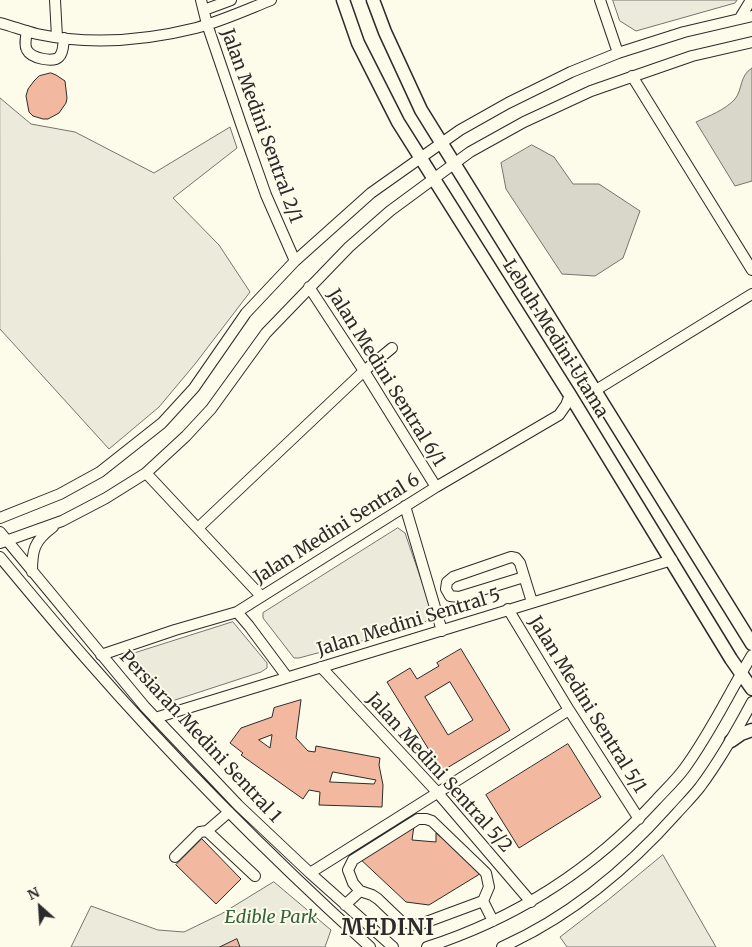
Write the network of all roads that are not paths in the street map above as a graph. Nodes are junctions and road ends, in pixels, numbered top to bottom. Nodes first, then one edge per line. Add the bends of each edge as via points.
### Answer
1 (55, 0) edge
2 (230, 0) edge
3 (271, 0) edge
4 (343, 0) edge
5 (373, 0) edge
6 (600, 0) edge
7 (751, 0) edge
8 (203, 5) edge
9 (752, 16) edge
10 (740, 18) junction
11 (0, 23) edge
12 (207, 24) junction
13 (27, 31) junction
14 (60, 37) junction
15 (752, 42) edge
16 (618, 53) junction
17 (632, 76) junction
18 (443, 143) junction
19 (422, 157) junction
20 (455, 164) junction
21 (434, 178) junction
22 (295, 261) junction
23 (752, 270) edge
24 (309, 287) junction
25 (752, 294) edge
26 (392, 348) dead end
27 (364, 372) junction
28 (596, 390) junction
29 (570, 395) junction
30 (146, 473) junction
31 (436, 487) junction
32 (405, 506) junction
33 (0, 518) edge
34 (62, 521) junction
35 (198, 528) junction
36 (0, 532) edge
37 (3, 542) edge
38 (0, 557) edge
39 (672, 560) junction
40 (32, 572) junction
41 (524, 577) junction
42 (261, 596) junction
43 (532, 602) junction
44 (508, 609) junction
45 (237, 612) junction
46 (442, 630) junction
47 (752, 644) edge
48 (752, 655) edge
49 (101, 656) junction
50 (321, 667) junction
51 (741, 674) junction
52 (287, 677) junction
53 (752, 689) edge
54 (752, 702) edge
55 (570, 710) junction
56 (155, 718) junction
57 (752, 730) edge
58 (731, 741) junction
59 (437, 792) junction
60 (229, 812) junction
61 (639, 819) junction
62 (207, 831) junction
63 (176, 858) dead end
64 (310, 873) junction
65 (255, 876) dead end
66 (360, 891) junction
67 (483, 901) junction
68 (531, 902) junction
69 (345, 905) junction
70 (493, 921) junction
71 (356, 934) junction
72 (357, 947) edge
73 (370, 947) edge
74 (393, 947) edge
75 (427, 947) edge
76 (502, 947) edge

1 - 14 street
2 - 8 street
3 - 12 street
4 - 19 main road, Lebuh Medini Utama via 358,43 382,92
5 - 18 main road, Lebuh Medini Utama via 421,110
6 - 16 street
7 - 10 street
8 - 12 street, Jalan Medini Sentral 2/1
9 - 10 street
10 - 16 street
11 - 13 street
12 - 14 street via 136,39 100,41
12 - 22 street, Jalan Medini Sentral 2/1 via 266,195
13 - 14 street
13 - 14 street via 28,53 52,60 62,52
15 - 17 street via 692,56
16 - 18 street via 508,103
17 - 20 street via 524,122
17 - 23 street
18 - 19 street
18 - 20 main road, Lebuh Medini Utama
19 - 21 main road, Lebuh Medini Utama
19 - 22 street via 371,193
20 - 21 street
20 - 28 main road, Lebuh Medini Utama
21 - 24 street via 348,247
21 - 29 main road, Lebuh Medini Utama
22 - 33 street via 246,313 194,388 162,423 100,472 60,494
24 - 27 street, Jalan Medini Sentral 6/1
24 - 30 street via 266,333 211,409
25 - 28 street
26 - 27 street
27 - 31 street, Jalan Medini Sentral 6/1
27 - 35 street
28 - 47 main road, Lebuh Medini Utama
29 - 31 street, Jalan Medini Sentral 6 via 559,415
29 - 39 main road, Lebuh Medini Utama
30 - 34 street
30 - 35 street
31 - 32 street, Jalan Medini Sentral 6
32 - 42 street, Jalan Medini Sentral 6
32 - 46 street
34 - 37 street
34 - 40 street via 45,533 33,550
35 - 42 street
36 - 37 street, Persiaran Medini Sentral 1
37 - 40 street, Persiaran Medini Sentral 1
38 - 60 street, Persiaran Medini Sentral 1 via 95,668
39 - 43 street, Jalan Medini Sentral 5
39 - 51 main road, Lebuh Medini Utama
40 - 49 street, Persiaran Medini Sentral 1
41 - 41 street via 520,563 511,557 453,577 447,582 446,589 450,596 459,597
41 - 43 street
42 - 45 street, Jalan Medini Sentral 6
43 - 44 street, Jalan Medini Sentral 5
44 - 46 street, Jalan Medini Sentral 5
44 - 55 street, Jalan Medini Sentral 5/1
45 - 49 street, Jalan Medini Sentral 6
45 - 52 street
46 - 50 street, Jalan Medini Sentral 5
48 - 51 street
49 - 56 street, Persiaran Medini Sentral 1
50 - 52 street, Jalan Medini Sentral 5
50 - 59 street, Jalan Medini Sentral 5/2
51 - 53 main road, Lebuh Medini Utama
51 - 61 street via 684,769
52 - 56 street, Jalan Medini Sentral 5
54 - 58 street
55 - 59 street
55 - 61 street, Jalan Medini Sentral 5/1
56 - 64 street, Persiaran Medini Sentral 1 via 238,805
57 - 58 main road
58 - 76 street via 699,788 655,838 572,906
59 - 64 street
59 - 68 street, Jalan Medini Sentral 5/2
60 - 62 street
60 - 71 street, Persiaran Medini Sentral 1 via 296,880
61 - 68 street via 597,857
62 - 63 street via 200,832
62 - 65 street
64 - 69 street, Persiaran Medini Sentral 1
66 - 67 street via 378,899 402,922 415,925
66 - 67 street via 353,884 348,870 353,860 414,822 426,818 486,873 489,887
66 - 69 street
67 - 70 street
68 - 70 street
69 - 74 street, Persiaran Medini Sentral 1
70 - 75 street
71 - 72 street
71 - 73 street, Persiaran Medini Sentral 1

